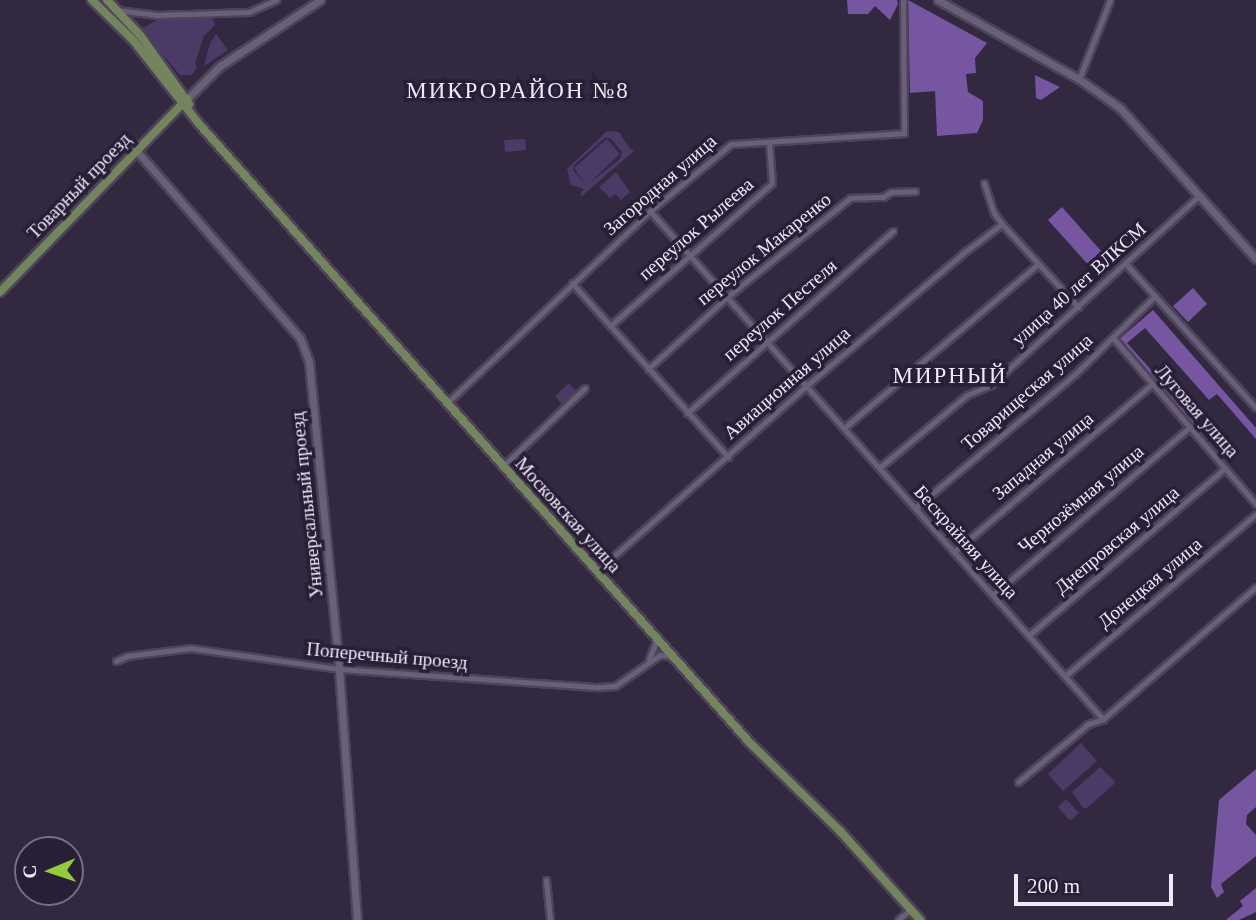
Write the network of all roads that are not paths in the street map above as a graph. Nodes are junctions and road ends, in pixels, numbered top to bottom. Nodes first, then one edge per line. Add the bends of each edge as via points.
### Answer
1 (92, 0) edge
2 (107, 0) edge
3 (276, 0) edge
4 (320, 0) edge
5 (903, 0) edge
6 (938, 0) edge
7 (1110, 0) edge
8 (115, 10) junction
9 (1079, 79) junction
10 (184, 101) junction
11 (769, 142) junction
12 (135, 149) junction
13 (984, 183) dead end
14 (915, 191) dead end
15 (1199, 196) junction
16 (650, 211) junction
17 (1002, 225) junction
18 (894, 231) dead end
19 (689, 255) junction
20 (1256, 259) edge
21 (1125, 263) junction
22 (1038, 264) junction
23 (572, 283) junction
24 (0, 292) edge
25 (1155, 296) junction
26 (727, 297) junction
27 (1078, 307) junction
28 (610, 326) junction
29 (1114, 339) junction
30 (767, 343) junction
31 (648, 369) junction
32 (1152, 384) junction
33 (806, 386) junction
34 (585, 388) dead end
35 (447, 402) junction
36 (1256, 408) edge
37 (687, 413) junction
38 (1190, 427) junction
39 (844, 429) junction
40 (728, 457) junction
41 (503, 466) junction
42 (879, 468) junction
43 (1225, 468) junction
44 (1256, 504) edge
45 (915, 508) junction
46 (1256, 514) edge
47 (954, 552) junction
48 (597, 571) junction
49 (1256, 587) edge
50 (993, 595) junction
51 (1029, 635) junction
52 (657, 638) junction
53 (673, 656) junction
54 (649, 659) junction
55 (116, 661) dead end
56 (340, 669) junction
57 (1065, 676) junction
58 (1103, 719) junction
59 (1018, 782) dead end
60 (546, 880) dead end
61 (911, 909) junction
62 (357, 920) edge
63 (551, 920) edge
64 (898, 920) edge
65 (920, 920) edge

1 - 10 main road
2 - 8 main road
3 - 8 street via 249,12 158,15
4 - 10 street via 220,66
5 - 11 street, Загородная улица via 904,132
6 - 9 street
7 - 9 street
8 - 10 main road via 140,35
9 - 15 street via 1120,108
10 - 12 main road, Товарный проезд
10 - 35 main road, Московская улица via 200,125
11 - 16 street, Загородная улица via 731,144
11 - 19 street, переулок Рылеева via 772,183
12 - 24 main road, Товарный проезд
12 - 56 street, Универсальный проезд via 300,338 309,362
13 - 17 street
14 - 26 street, переулок Макаренко via 850,198
15 - 20 street
15 - 21 street, улица 40 лет ВЛКСМ
16 - 19 street, Бескрайняя улица
16 - 23 street, Загородная улица
17 - 22 street
17 - 33 street, Авиационная улица
18 - 30 street, переулок Пестеля
19 - 26 street, Бескрайняя улица
19 - 28 street, переулок Рылеева
21 - 25 street
21 - 27 street, улица 40 лет ВЛКСМ
22 - 27 street
22 - 39 street
23 - 28 street
23 - 35 street, Загородная улица
25 - 29 street, Товарищеская улица
25 - 36 street
26 - 30 street, Бескрайняя улица
26 - 31 street, переулок Макаренко
27 - 42 street, улица 40 лет ВЛКСМ via 991,385 967,395
28 - 31 street
29 - 32 street, Луговая улица
29 - 45 street, Товарищеская улица
30 - 33 street, Бескрайняя улица
30 - 37 street, переулок Пестеля
31 - 37 street
32 - 38 street, Луговая улица
32 - 47 street, Западная улица
33 - 39 street, Бескрайняя улица
33 - 40 street, Авиационная улица
34 - 41 street
35 - 41 main road, Московская улица
37 - 40 street
38 - 43 street, Луговая улица
38 - 50 street, Чернозёмная улица
39 - 42 street, Бескрайняя улица
40 - 48 street, Авиационная улица
41 - 48 main road, Московская улица
42 - 45 street, Бескрайняя улица
43 - 44 street, Луговая улица
43 - 51 street, Днепровская улица
45 - 47 street, Бескрайняя улица
46 - 57 street, Донецкая улица
47 - 50 street, Бескрайняя улица
48 - 52 main road, Московская улица
49 - 58 street
50 - 51 street, Бескрайняя улица
51 - 57 street, Бескрайняя улица
52 - 53 main road, Московская улица
52 - 54 street
53 - 54 street via 660,654
53 - 61 main road, Московская улица
54 - 56 street, Поперечный проезд via 615,686 598,687
55 - 56 street, Поперечный проезд via 190,648
56 - 62 street, Универсальный проезд
57 - 58 street, Бескрайняя улица
58 - 59 street via 1088,724
60 - 63 street
61 - 64 street
61 - 65 main road, Московская улица

